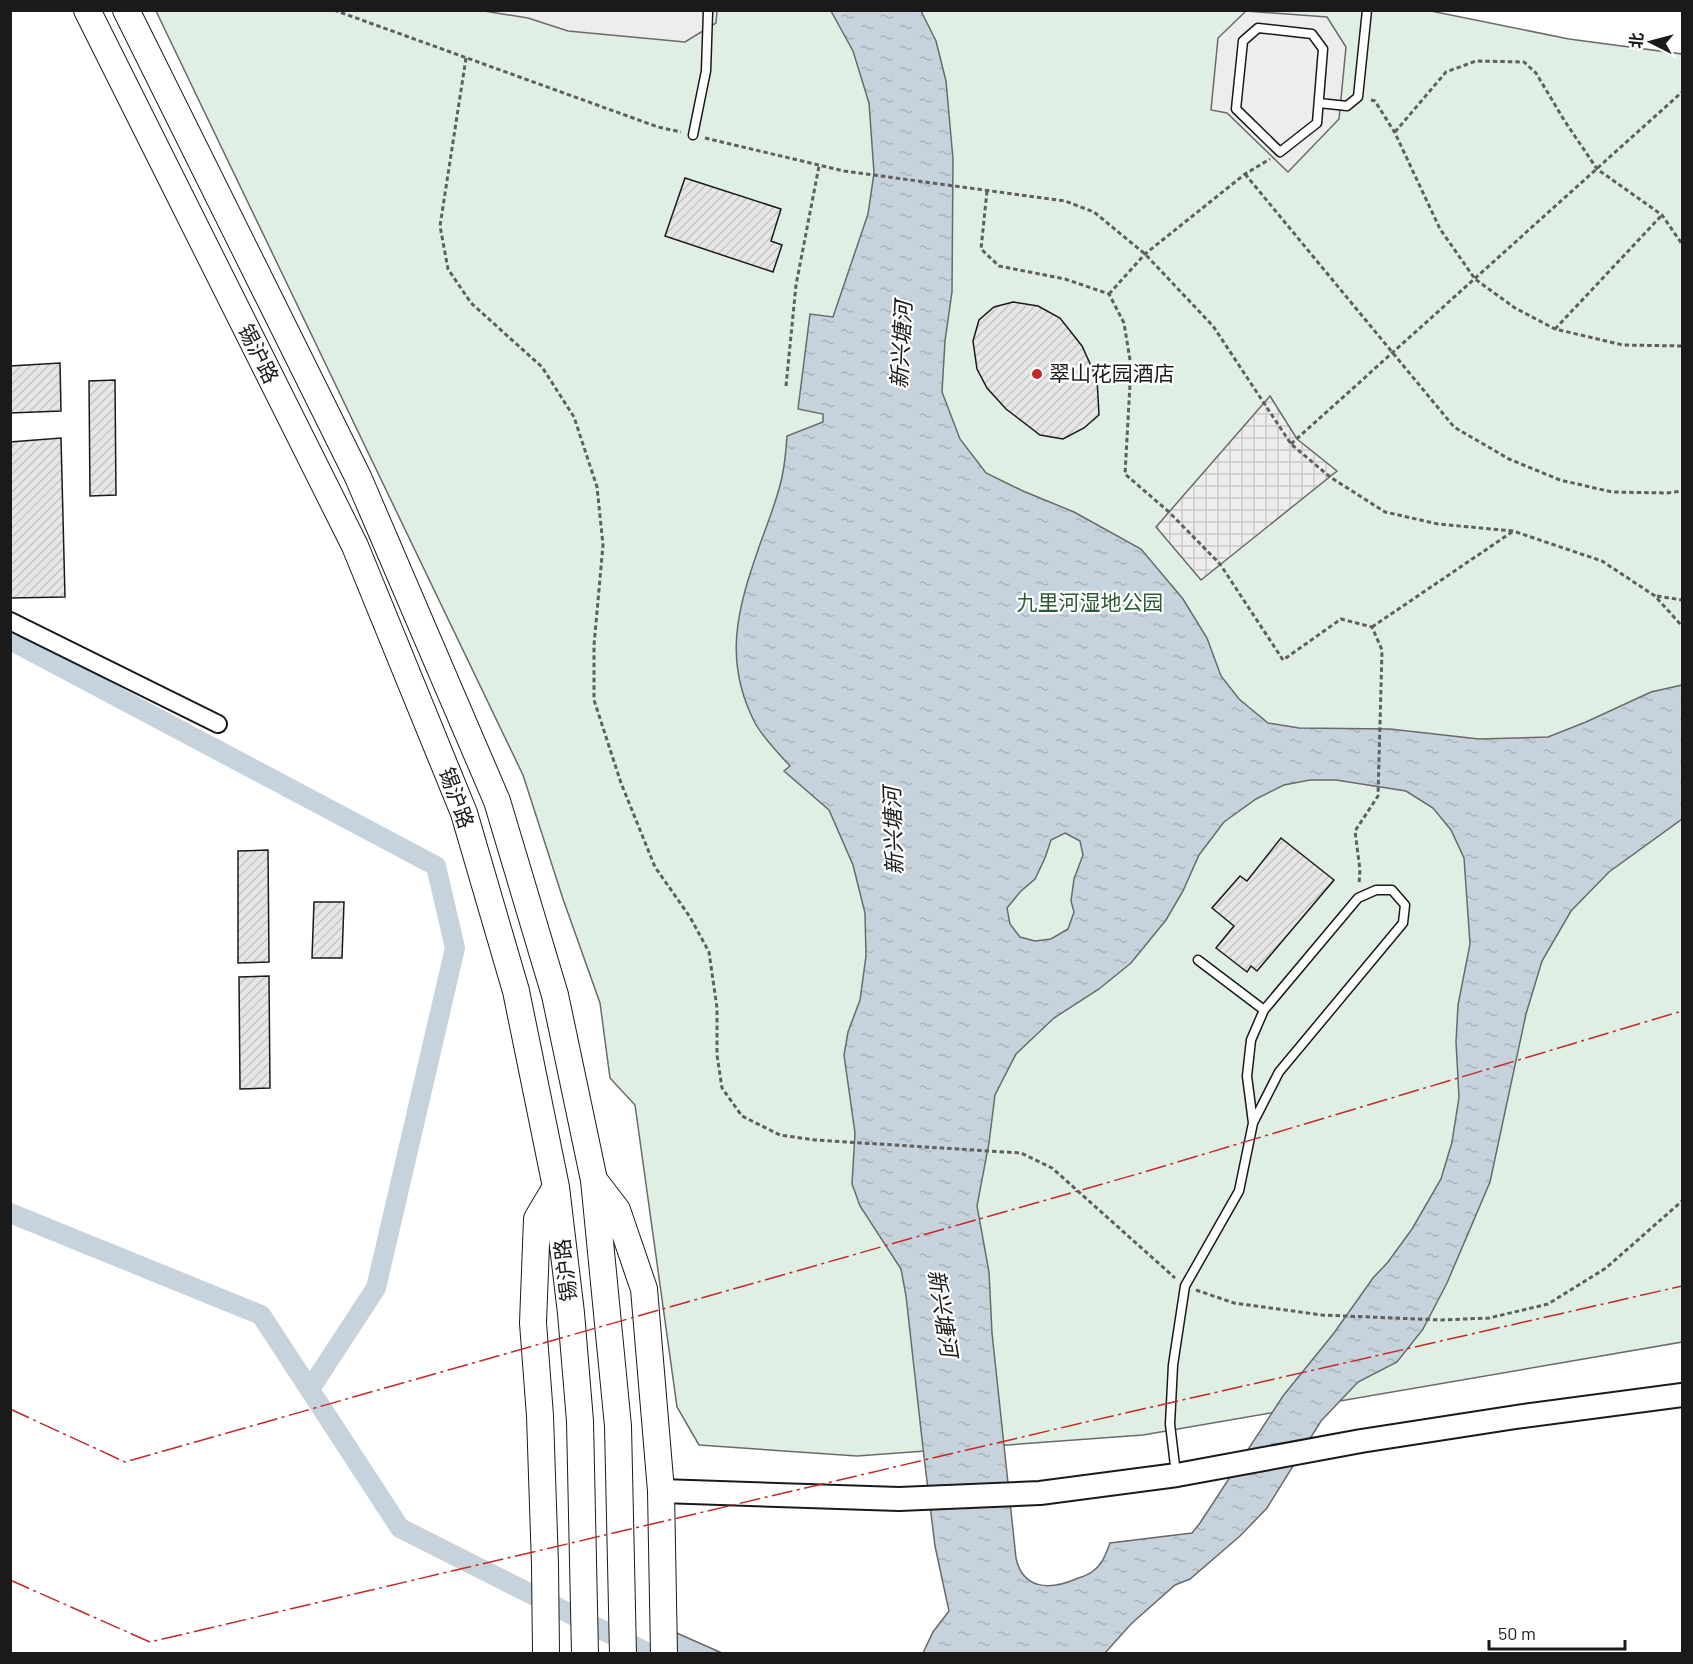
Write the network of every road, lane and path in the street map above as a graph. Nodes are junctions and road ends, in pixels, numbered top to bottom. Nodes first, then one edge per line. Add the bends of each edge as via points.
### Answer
1 (87, 10) edge
2 (126, 10) edge
3 (334, 10) edge
4 (697, 10) edge
5 (1366, 10) edge
6 (708, 11) edge
7 (466, 58) junction
8 (1683, 92) edge
9 (1358, 97) junction
10 (1319, 103) junction
11 (1395, 133) junction
12 (693, 135) junction
13 (1280, 152) junction
14 (819, 166) junction
15 (1597, 169) junction
16 (1245, 174) junction
17 (987, 191) junction
18 (1662, 215) junction
19 (1683, 244) edge
20 (1146, 254) junction
21 (1475, 279) junction
22 (1109, 294) junction
23 (1555, 329) junction
24 (1683, 346) edge
25 (1393, 353) junction
26 (786, 386) dead end
27 (1291, 444) junction
28 (1683, 491) edge
29 (1513, 531) junction
30 (1655, 596) junction
31 (1683, 600) edge
32 (10, 621) edge
33 (1683, 626) edge
34 (1372, 627) junction
35 (218, 724) dead end
36 (1358, 898) junction
37 (1198, 960) dead end
38 (1264, 1010) junction
39 (1253, 1123) junction
40 (594, 1180) junction
41 (556, 1187) junction
42 (1683, 1201) edge
43 (1185, 1286) junction
44 (1683, 1395) edge
45 (1177, 1475) junction
46 (660, 1491) junction
47 (546, 1653) edge
48 (585, 1653) edge
49 (623, 1653) edge
50 (664, 1653) edge

1 - 41 main road, 锡沪路 via 355,546 464,813 516,991
2 - 40 main road, 锡沪路 via 358,477 496,801 555,994
3 - 7 path
4 - 6 lane
5 - 9 lane
6 - 12 lane via 705,71
7 - 12 path via 658,127
7 - 43 path via 440,226 448,269 471,303 542,367 574,417 597,488 603,545 594,645 594,700 654,867 690,917 709,952 722,1088 742,1116 780,1135 1021,1153 1052,1168
8 - 15 path
9 - 10 lane via 1347,106
9 - 11 path via 1375,100
10 - 13 lane via 1317,123
10 - 13 lane via 1323,49 1312,34 1258,28 1243,41 1236,109
11 - 15 path via 1446,72 1476,61 1524,62 1536,73
11 - 21 path via 1440,229
12 - 14 path
13 - 16 path
14 - 17 path
14 - 26 path via 796,285
15 - 18 path
15 - 21 path
16 - 20 path
16 - 25 path
17 - 20 path via 1065,201 1094,212
17 - 22 path via 981,249 999,266 1065,279
18 - 19 path
18 - 23 path
20 - 22 path
20 - 27 path via 1213,326
21 - 23 path via 1515,308
21 - 25 path
22 - 34 path via 1124,323 1131,366 1125,474 1220,564 1283,660 1341,619
23 - 24 path via 1623,345
25 - 27 path
25 - 28 path via 1454,427 1509,459 1560,480 1612,492
27 - 29 path via 1330,477 1385,512 1438,524
29 - 30 path via 1602,561
29 - 34 path
30 - 31 path
30 - 33 path
32 - 35 street
34 - 36 path via 1382,650 1378,796 1355,831 1360,870
36 - 38 lane
36 - 39 lane via 1376,890 1392,890 1405,905 1403,923 1279,1072
37 - 38 lane
38 - 39 lane via 1251,1041 1247,1076
39 - 43 lane via 1239,1191
40 - 46 main road via 617,1210 644,1288
40 - 49 main road, 锡沪路 via 618,1426
41 - 47 main road via 537,1219 532,1323 540,1416
41 - 48 main road, 锡沪路 via 580,1422
42 - 43 path via 1606,1268 1548,1304 1489,1318 1322,1315 1234,1303
43 - 45 lane via 1173,1365 1170,1424
44 - 45 street via 1516,1416
45 - 46 street via 1040,1492 899,1499
46 - 50 main road

